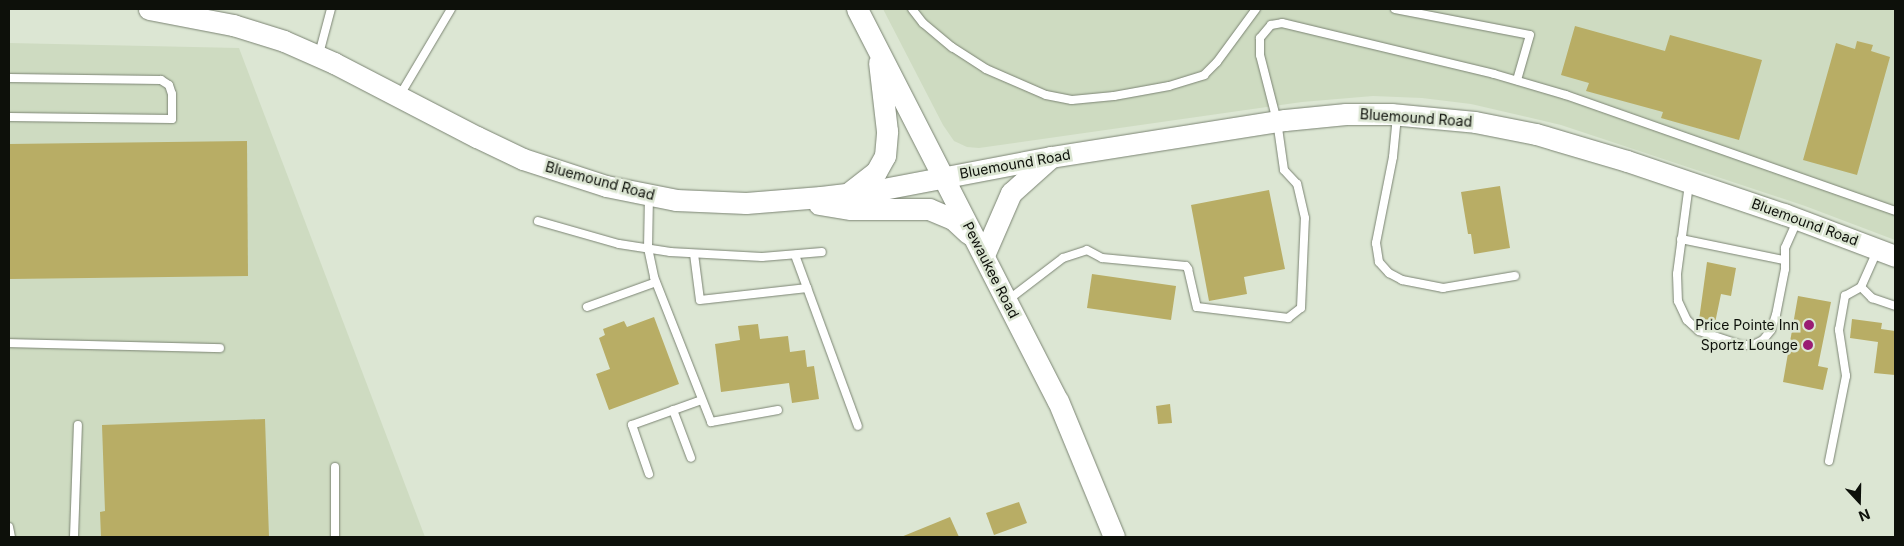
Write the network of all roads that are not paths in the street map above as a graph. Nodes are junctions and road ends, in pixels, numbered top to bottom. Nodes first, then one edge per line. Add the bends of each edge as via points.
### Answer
1 (149, 9) edge
2 (330, 9) edge
3 (451, 9) edge
4 (857, 9) edge
5 (912, 9) edge
6 (1256, 9) edge
7 (1395, 9) edge
8 (877, 47) junction
9 (319, 56) junction
10 (9, 78) edge
11 (1517, 80) junction
12 (399, 97) junction
13 (1398, 114) junction
14 (9, 118) edge
15 (1276, 121) junction
16 (1051, 157) junction
17 (944, 177) junction
18 (1689, 182) junction
19 (847, 194) junction
20 (649, 196) junction
21 (801, 199) junction
22 (1895, 211) edge
23 (1798, 219) junction
24 (538, 221) dead end
25 (1681, 239) junction
26 (648, 248) junction
27 (981, 250) junction
28 (822, 252) dead end
29 (1886, 252) edge
30 (694, 254) junction
31 (795, 255) junction
32 (1784, 260) junction
33 (1515, 276) dead end
34 (656, 282) junction
35 (1861, 287) junction
36 (807, 288) junction
37 (1007, 301) junction
38 (1895, 306) edge
39 (587, 307) dead end
40 (9, 343) edge
41 (220, 348) dead end
42 (702, 400) junction
43 (673, 410) junction
44 (778, 410) dead end
45 (78, 425) dead end
46 (858, 426) dead end
47 (691, 458) dead end
48 (1829, 461) dead end
49 (335, 467) dead end
50 (650, 474) dead end
51 (9, 527) edge
52 (11, 537) edge
53 (74, 537) edge
54 (334, 537) edge
55 (1114, 537) edge

1 - 9 main road, Bluemound Road via 219,19
2 - 9 lane
3 - 12 lane
4 - 8 main road, Pewaukee Road
5 - 6 lane via 923,24 986,69 1046,95 1072,100 1133,93 1204,75
7 - 11 lane via 1530,35
8 - 17 main road, Pewaukee Road
8 - 19 main road via 887,131 886,156 876,172
9 - 12 main road, Bluemound Road
10 - 14 lane via 161,80 169,85 172,94 172,119
11 - 15 lane via 1282,23 1271,25 1260,38 1260,55
11 - 22 lane
12 - 20 main road, Bluemound Road via 492,145 538,164
13 - 15 main road, Bluemound Road via 1346,114
13 - 18 main road, Bluemound Road via 1474,122 1536,134
13 - 33 lane via 1376,243 1379,262 1389,274 1402,280 1443,288
15 - 16 main road, Bluemound Road
15 - 37 lane via 1284,170 1298,184 1305,218 1301,308 1288,318 1197,307 1186,266 1102,258 1087,250 1063,258
16 - 17 main road, Bluemound Road
16 - 27 main road via 1012,193
17 - 19 main road, Bluemound Road
17 - 27 main road, Pewaukee Road
18 - 23 main road, Bluemound Road
18 - 25 lane
19 - 21 main road, Bluemound Road
20 - 21 main road, Bluemound Road via 722,203
20 - 26 lane
21 - 27 main road via 840,208 930,209 953,219
23 - 29 main road, Bluemound Road
23 - 32 lane via 1785,248
24 - 26 lane via 619,244
25 - 32 lane
25 - 32 lane via 1678,301 1687,320 1699,331 1741,345 1753,345 1763,340 1771,330 1785,269
26 - 30 lane
26 - 34 lane
27 - 37 main road, Pewaukee Road
28 - 31 lane
29 - 35 lane
30 - 31 lane
30 - 36 lane via 700,300
31 - 36 lane
34 - 39 lane
34 - 42 lane
35 - 38 lane via 1872,298
35 - 48 lane via 1844,296 1838,330 1846,376
36 - 46 lane
37 - 55 main road, Pewaukee Road via 1058,401
40 - 41 lane
42 - 43 lane
42 - 44 lane via 711,422
43 - 47 lane
43 - 50 lane via 632,425
45 - 53 lane
49 - 54 lane
51 - 52 lane

